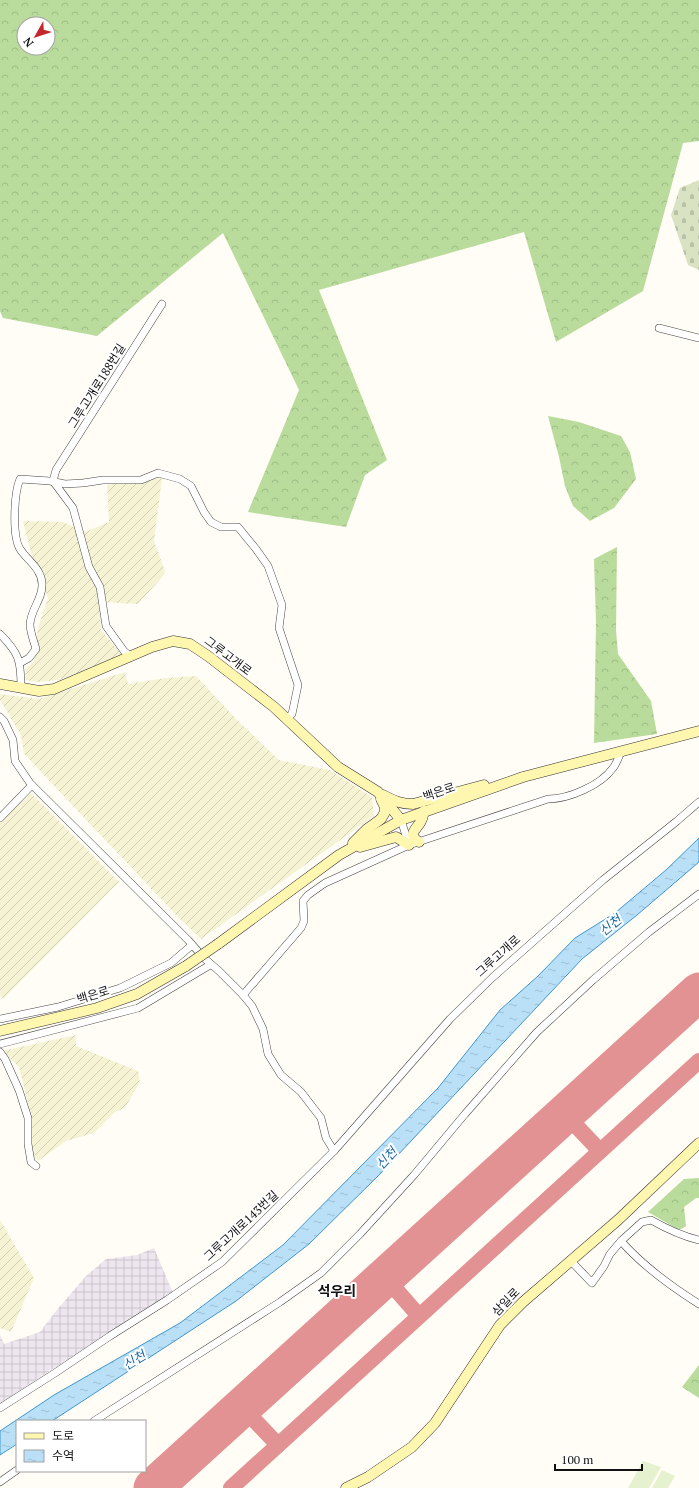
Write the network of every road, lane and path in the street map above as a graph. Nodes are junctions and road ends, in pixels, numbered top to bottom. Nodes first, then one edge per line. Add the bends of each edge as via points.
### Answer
1 (162, 304) dead end
2 (659, 328) dead end
3 (699, 338) edge
4 (53, 481) junction
5 (0, 634) edge
6 (131, 657) junction
7 (20, 663) junction
8 (0, 684) edge
9 (21, 687) junction
10 (0, 717) edge
11 (286, 719) junction
12 (699, 731) edge
13 (621, 751) junction
14 (523, 777) junction
15 (32, 785) junction
16 (378, 792) junction
17 (699, 802) edge
18 (424, 811) junction
19 (0, 818) edge
20 (401, 820) junction
21 (414, 843) junction
22 (345, 851) junction
23 (699, 894) edge
24 (192, 945) junction
25 (210, 965) junction
26 (243, 995) junction
27 (0, 1019) edge
28 (0, 1032) edge
29 (0, 1044) edge
30 (0, 1052) edge
31 (699, 1143) edge
32 (334, 1151) junction
33 (36, 1166) dead end
34 (699, 1240) edge
35 (621, 1241) junction
36 (570, 1260) junction
37 (699, 1304) edge
38 (0, 1408) edge
39 (96, 1420) edge
40 (16, 1471) edge
41 (0, 1482) edge
42 (346, 1488) edge

1 - 4 street, 그루고개로188번길 via 56,470
2 - 3 street
4 - 6 street via 73,508 89,567 100,587 106,626
4 - 7 street via 20,479 17,487 16,539 19,548 35,565 42,582 41,595 30,625 36,649 29,658
4 - 11 street via 65,484 141,480 158,473 180,479 191,486 211,522 221,527 238,527 268,566 282,606 279,628 298,685 292,714
5 - 7 street via 10,644
6 - 9 main road, 그루고개로 via 54,688 40,691
6 - 11 main road, 그루고개로 via 173,641 190,644 274,707
7 - 9 street
8 - 9 main road, 그루고개로
10 - 15 street via 13,740 15,761
11 - 16 main road, 그루고개로 via 338,767
12 - 13 main road, 백은로
13 - 14 main road, 백은로
13 - 21 street via 613,769 578,793 548,799
14 - 16 main road via 413,804 402,804
14 - 18 main road, 백은로
15 - 19 street
15 - 24 street
16 - 20 main road, 그루고개로
16 - 22 main road via 385,812
17 - 32 street, 그루고개로 via 603,880 493,977 450,1019
18 - 20 main road, 백은로
18 - 21 main road via 421,822 414,830
20 - 21 street
20 - 22 main road, 백은로
21 - 22 main road via 391,838
21 - 26 street via 325,884 308,895 303,901 304,921 301,928
22 - 28 main road, 백은로, bridge via 218,944 137,994 103,1006
23 - 39 street via 593,980 538,1032 360,1234 321,1273
24 - 25 street
24 - 27 street via 171,963 120,988 58,1007
25 - 26 street
25 - 29 street via 138,1008
26 - 32 street via 252,1006 263,1029 268,1054 281,1075 301,1092 321,1118 326,1138
30 - 33 street via 19,1090 28,1118 29,1150 31,1162
31 - 36 main road, 삼일로
32 - 38 street, 그루고개로143번길 via 222,1262
34 - 35 street via 681,1236 651,1220 642,1222
35 - 36 street via 592,1283
35 - 37 street via 680,1292
36 - 42 main road, 삼일로 via 500,1325 436,1423 412,1446 368,1477
40 - 41 street

